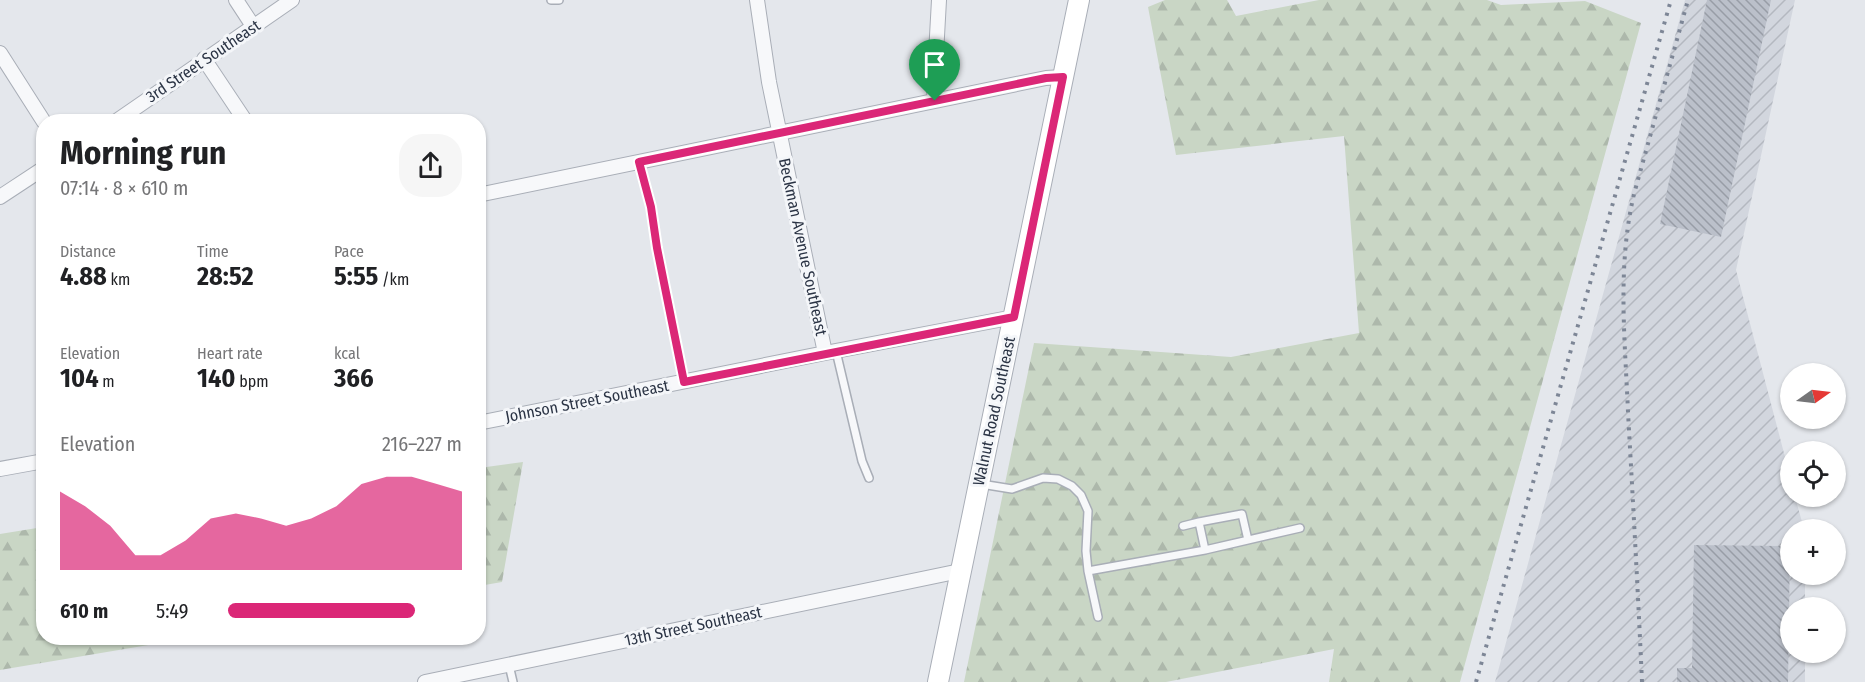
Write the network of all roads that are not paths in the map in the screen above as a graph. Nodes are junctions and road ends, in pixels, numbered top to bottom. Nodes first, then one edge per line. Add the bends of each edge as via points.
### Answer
1 (236, 0) edge
2 (292, 0) edge
3 (551, 0) edge
4 (559, 0) edge
5 (757, 0) edge
6 (939, 0) edge
7 (1079, 0) edge
8 (253, 26) junction
9 (0, 53) edge
10 (204, 59) junction
11 (1063, 77) junction
12 (935, 101) junction
13 (39, 114) edge
14 (126, 114) edge
15 (241, 114) edge
16 (779, 133) junction
17 (639, 162) junction
18 (36, 173) edge
19 (486, 193) edge
20 (0, 197) edge
21 (1014, 317) junction
22 (830, 352) junction
23 (684, 382) junction
24 (486, 421) edge
25 (36, 462) edge
26 (0, 469) edge
27 (869, 478) dead end
28 (979, 483) junction
29 (1199, 522) junction
30 (1183, 526) dead end
31 (1300, 528) dead end
32 (1248, 540) junction
33 (1205, 550) junction
34 (960, 571) junction
35 (1088, 571) junction
36 (1098, 617) dead end
37 (509, 665) junction
38 (425, 682) edge
39 (513, 682) edge
40 (938, 682) edge

1 - 8 street
2 - 8 street, 3rd Street Southeast
3 - 4 lane
5 - 16 street, Beckman Avenue Southeast
6 - 12 street
7 - 11 main road, Walnut Road Southeast
8 - 10 street, 3rd Street Southeast
9 - 13 street
10 - 14 street, 3rd Street Southeast
10 - 15 street
11 - 12 street
11 - 21 main road, Walnut Road Southeast
12 - 16 street
16 - 17 street
16 - 22 street, Beckman Avenue Southeast
17 - 19 street
17 - 23 lane
18 - 20 street
21 - 22 street, Johnson Street Southeast
21 - 28 main road, Walnut Road Southeast
22 - 23 street, Johnson Street Southeast
22 - 27 lane
23 - 24 street, Johnson Street Southeast
25 - 26 street
28 - 34 main road, Walnut Road Southeast
28 - 35 lane via 1012,489 1050,478 1072,486 1088,511
29 - 30 lane
29 - 32 lane via 1242,514
29 - 33 lane
31 - 32 lane
32 - 33 lane
33 - 35 lane
34 - 37 street, 13th Street Southeast
34 - 40 main road, Walnut Road Southeast
35 - 36 lane
37 - 38 street, 13th Street Southeast
37 - 39 lane

